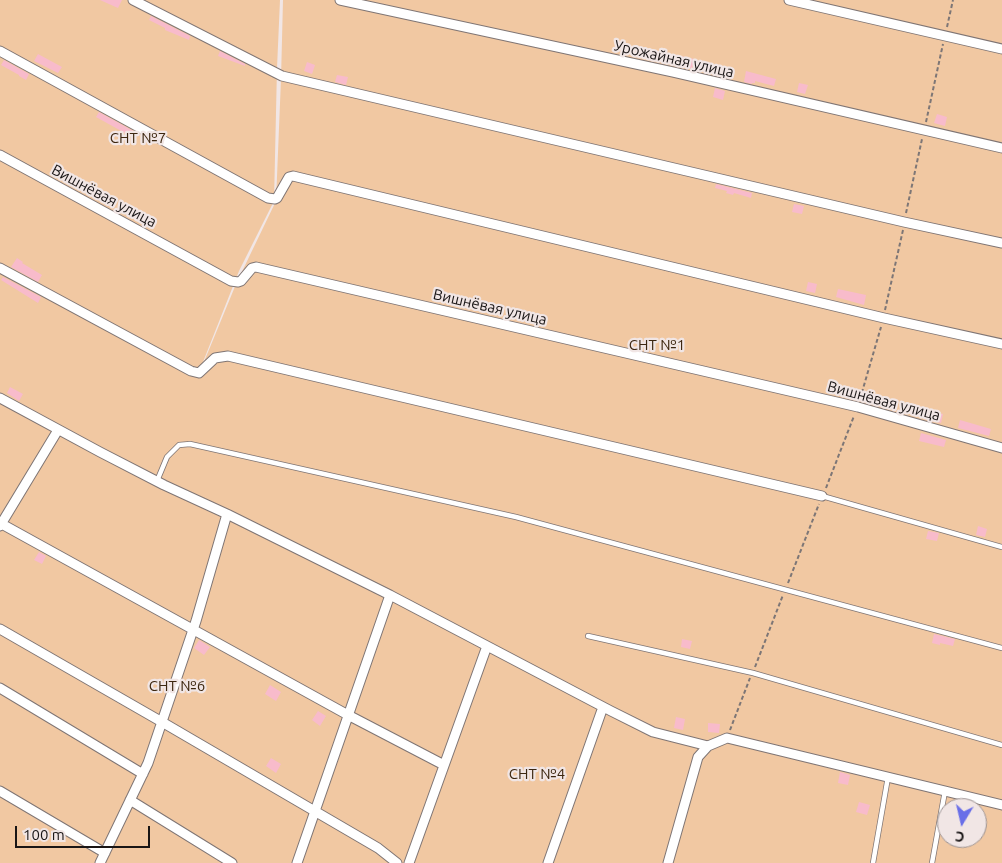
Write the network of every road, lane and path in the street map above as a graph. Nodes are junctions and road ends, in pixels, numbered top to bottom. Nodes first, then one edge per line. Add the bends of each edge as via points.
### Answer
1 (133, 0) edge
2 (340, 0) edge
3 (789, 0) edge
4 (953, 0) edge
5 (945, 36) junction
6 (1002, 49) edge
7 (0, 51) edge
8 (924, 131) junction
9 (1002, 148) edge
10 (0, 155) edge
11 (904, 222) junction
12 (1002, 243) edge
13 (0, 268) edge
14 (884, 318) junction
15 (1002, 344) edge
16 (0, 398) edge
17 (858, 406) junction
18 (58, 430) junction
19 (1002, 448) edge
20 (157, 481) junction
21 (822, 496) junction
22 (226, 514) junction
23 (0, 524) edge
24 (1002, 547) edge
25 (786, 589) junction
26 (390, 595) junction
27 (0, 629) edge
28 (193, 630) junction
29 (588, 636) dead end
30 (487, 646) junction
31 (1002, 648) edge
32 (753, 673) junction
33 (0, 688) edge
34 (603, 707) junction
35 (348, 715) junction
36 (162, 722) junction
37 (727, 738) junction
38 (1002, 745) edge
39 (708, 746) junction
40 (444, 765) junction
41 (143, 774) junction
42 (888, 777) junction
43 (0, 791) edge
44 (944, 791) junction
45 (130, 800) junction
46 (1002, 805) edge
47 (314, 811) junction
48 (105, 853) junction
49 (100, 863) edge
50 (232, 863) edge
51 (296, 863) edge
52 (397, 863) edge
53 (409, 863) edge
54 (548, 863) edge
55 (668, 863) edge
56 (873, 863) edge
57 (932, 863) edge

1 - 11 street via 282,76
2 - 8 street, Урожайная улица via 673,72
3 - 5 street
4 - 5 path
5 - 6 street
5 - 8 path
7 - 14 street via 268,198 277,198 289,177 293,176
8 - 9 street, Урожайная улица
8 - 11 path
10 - 17 street, Вишнёвая улица via 231,281 241,281 256,267
11 - 12 street
11 - 14 path
13 - 21 street via 191,372 199,373 215,358 228,356
14 - 15 street
14 - 17 path
16 - 18 street
17 - 19 street, Вишнёвая улица
17 - 21 path
18 - 20 street
18 - 23 street
20 - 22 street
20 - 25 lane via 167,457 179,445 190,444 516,517
21 - 24 lane
21 - 25 path
22 - 26 street
22 - 28 street
23 - 28 street
25 - 31 lane
25 - 32 path
26 - 30 street
26 - 35 street
27 - 36 street
28 - 35 street
28 - 36 street
29 - 32 lane
30 - 34 street
30 - 40 street
32 - 37 path
32 - 38 lane
33 - 41 street
34 - 39 street via 653,732
34 - 54 street
35 - 40 street
35 - 47 street
36 - 41 street
36 - 47 street
37 - 39 street
37 - 42 street
39 - 55 street via 698,757
40 - 53 street
41 - 45 street
42 - 44 street
42 - 56 lane
43 - 48 street
44 - 46 street
44 - 57 lane
45 - 48 street
45 - 50 street
47 - 51 street
47 - 52 street via 378,848
48 - 49 street

